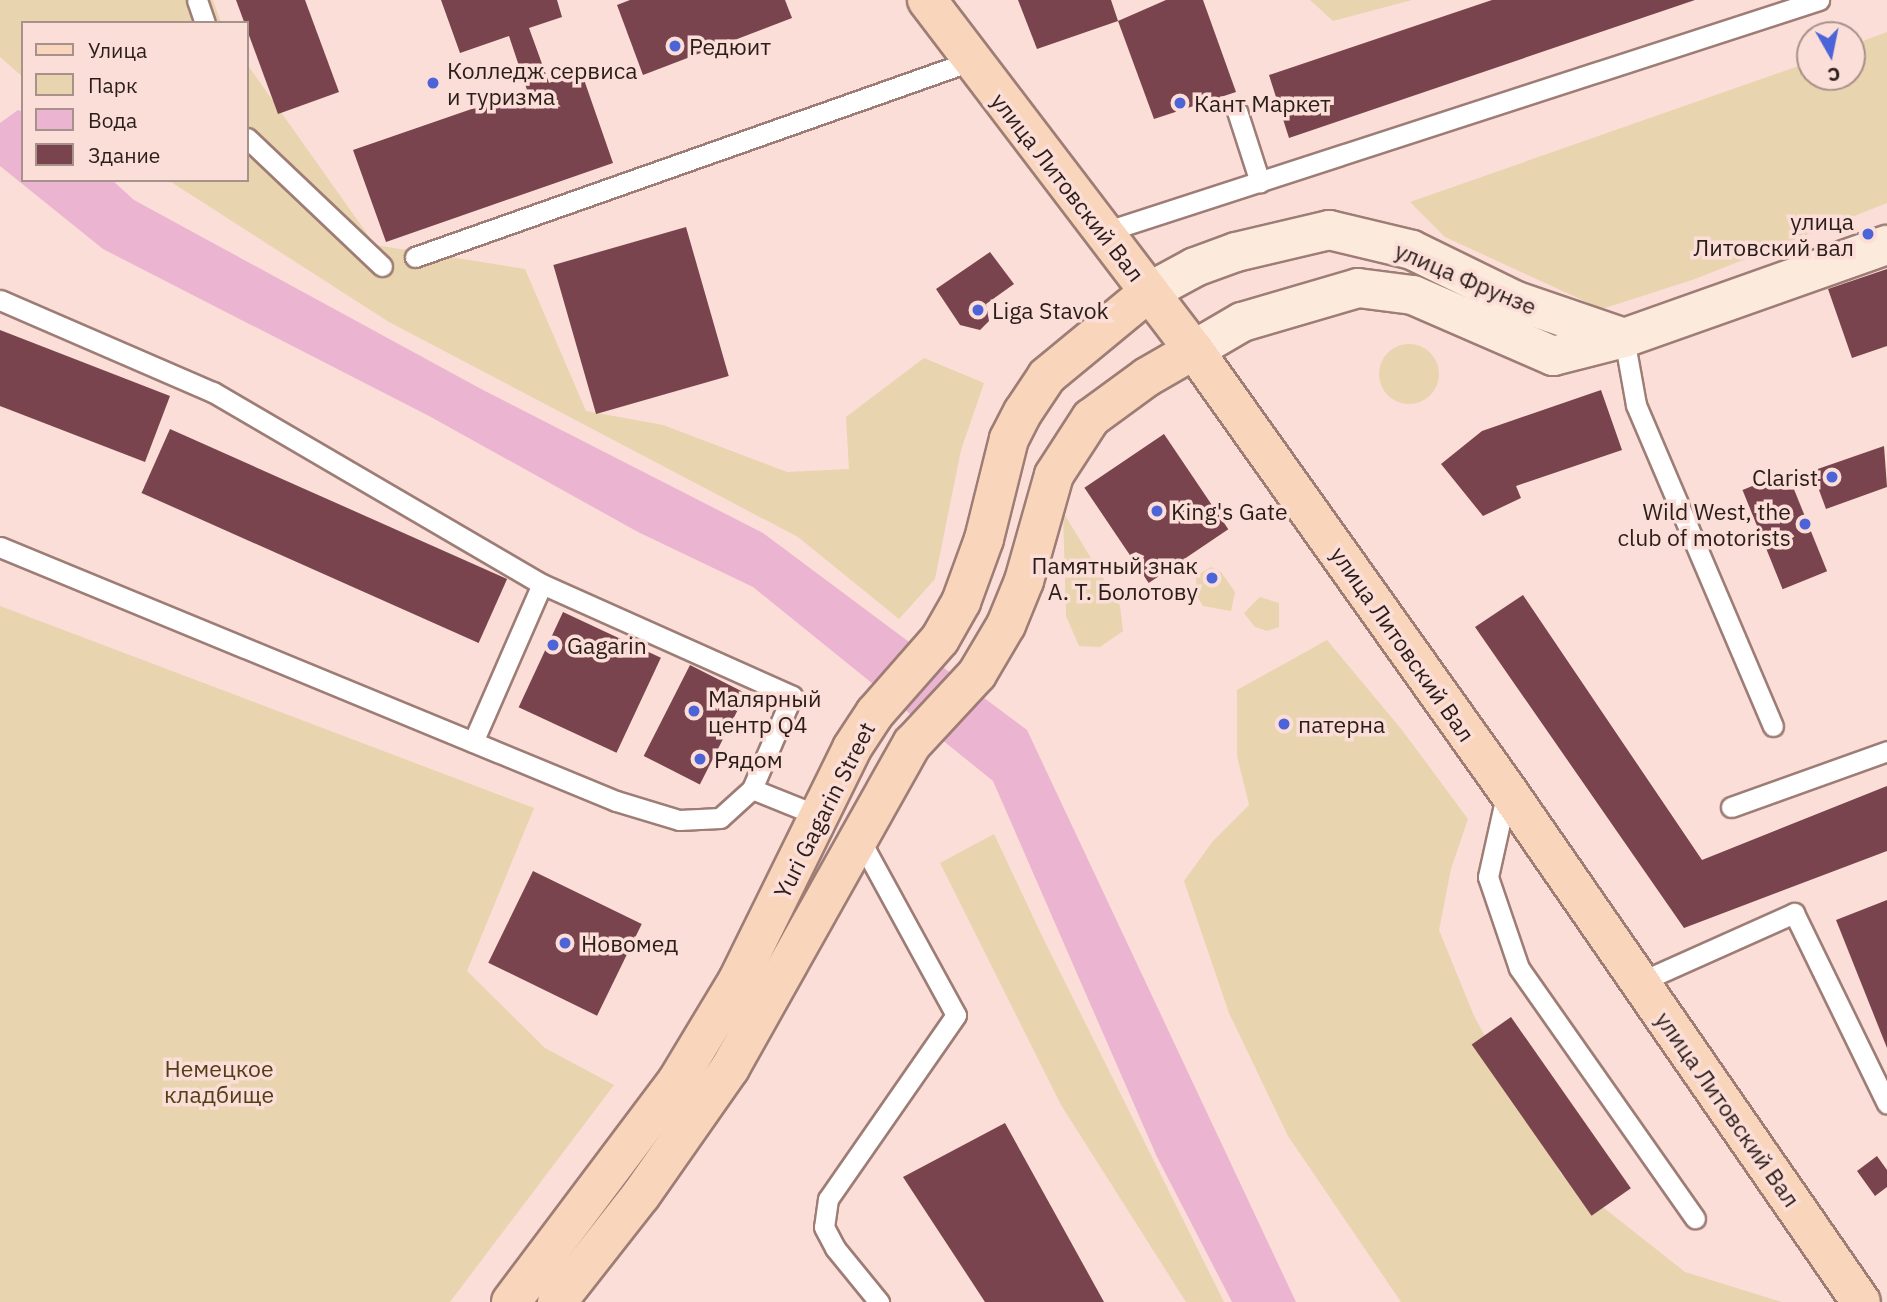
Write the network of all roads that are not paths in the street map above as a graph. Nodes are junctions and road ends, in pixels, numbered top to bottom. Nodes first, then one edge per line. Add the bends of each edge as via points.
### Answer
1 (197, 0) edge
2 (927, 0) edge
3 (1819, 0) edge
4 (1765, 9) edge
5 (204, 21) edge
6 (971, 61) junction
7 (1237, 111) dead end
8 (248, 139) edge
9 (1260, 182) junction
10 (1101, 233) junction
11 (1887, 244) edge
12 (415, 257) dead end
13 (382, 266) dead end
14 (1149, 292) junction
15 (0, 300) edge
16 (1624, 338) junction
17 (1194, 350) junction
18 (0, 547) edge
19 (542, 584) junction
20 (1773, 726) dead end
21 (473, 742) junction
22 (1887, 751) edge
23 (752, 789) junction
24 (1507, 790) junction
25 (1731, 807) dead end
26 (819, 816) junction
27 (858, 835) junction
28 (1640, 982) junction
29 (1887, 1104) edge
30 (1695, 1218) dead end
31 (511, 1302) edge
32 (557, 1302) edge
33 (879, 1302) edge
34 (1861, 1302) edge

1 - 5 lane
2 - 6 main road, улица Литовский Вал
3 - 4 lane
4 - 9 lane
6 - 10 main road, улица Литовский Вал
6 - 12 lane
7 - 9 lane
8 - 13 lane
9 - 10 lane
10 - 14 main road, улица Литовский Вал
11 - 16 main road, улица Фрунзе
14 - 16 main road, улица Фрунзе via 1236,252 1329,230 1412,250 1516,301
14 - 17 main road, улица Литовский Вал
14 - 26 main road, Yuri Gagarin Street via 1047,376 1023,412 1009,439 972,577 940,639 874,713
15 - 19 lane via 213,392
16 - 17 main road, улица Фрунзе via 1553,356 1413,295 1358,288 1242,322
16 - 20 lane via 1636,405
17 - 24 main road, улица Литовский Вал
17 - 27 main road, Yuri Gagarin Street via 1091,418 1054,475 1024,581 1006,625 976,674 912,744
18 - 21 lane
19 - 21 lane
19 - 23 lane via 792,696
21 - 23 lane via 616,801 679,820 720,818
22 - 25 lane
23 - 26 lane
24 - 28 main road, улица Литовский Вал
24 - 30 lane via 1488,877 1519,968
26 - 31 main road, Yuri Gagarin Street via 738,979 683,1072 615,1170
27 - 32 main road, Yuri Gagarin Street via 730,1068 649,1185
27 - 33 lane via 957,1016 828,1199 824,1227 835,1248
28 - 29 lane via 1794,913
28 - 34 main road, улица Литовский Вал

